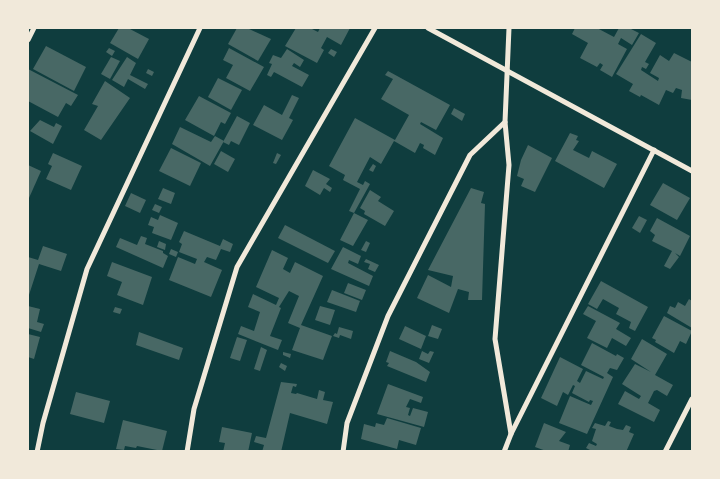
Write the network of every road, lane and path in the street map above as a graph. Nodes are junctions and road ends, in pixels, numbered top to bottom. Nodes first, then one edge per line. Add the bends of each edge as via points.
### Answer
1 (34, 28) edge
2 (200, 28) edge
3 (376, 28) edge
4 (428, 28) edge
5 (510, 28) edge
6 (28, 40) edge
7 (506, 70) junction
8 (505, 122) junction
9 (654, 150) junction
10 (692, 171) edge
11 (692, 398) edge
12 (511, 434) junction
13 (37, 452) edge
14 (187, 452) edge
15 (343, 452) edge
16 (504, 452) edge
17 (665, 452) edge

1 - 6 street
2 - 13 street via 87,268
3 - 14 street via 238,267 194,409
4 - 7 street
5 - 7 street
7 - 8 street
7 - 9 street
8 - 12 street via 509,165 495,339
8 - 15 street via 470,155 388,316 347,423
9 - 10 street
9 - 12 street
11 - 17 street
12 - 16 street

